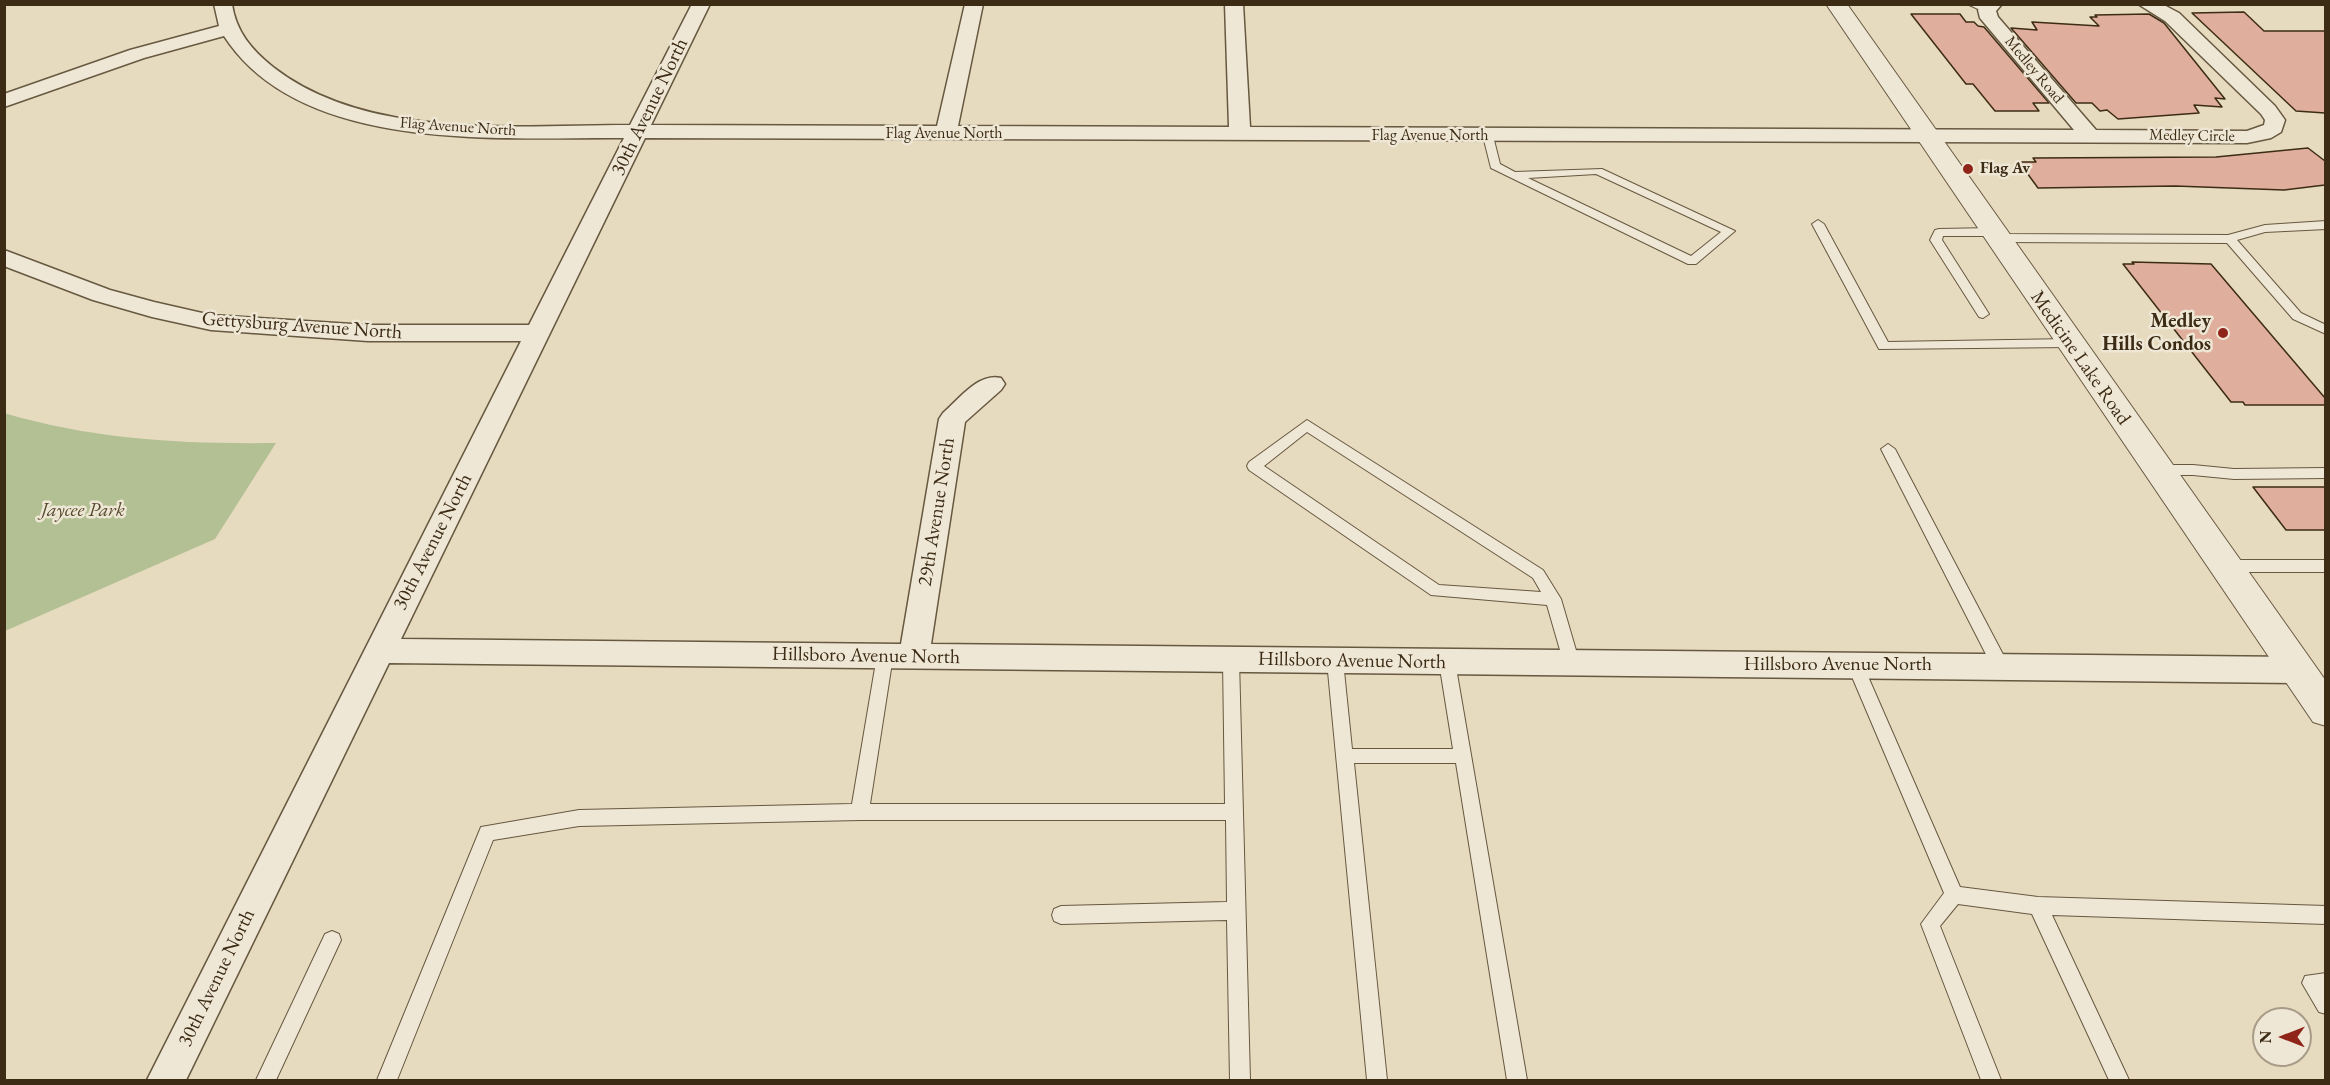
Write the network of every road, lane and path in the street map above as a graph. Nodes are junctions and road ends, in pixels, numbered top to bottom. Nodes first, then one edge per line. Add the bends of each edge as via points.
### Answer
1 (223, 4) edge
2 (701, 4) edge
3 (974, 4) edge
4 (1234, 4) edge
5 (1836, 4) edge
6 (2147, 4) edge
7 (1983, 6) edge
8 (229, 29) junction
9 (4, 101) edge
10 (638, 132) junction
11 (946, 134) junction
12 (1240, 135) junction
13 (2090, 135) junction
14 (1488, 136) junction
15 (1926, 137) junction
16 (1513, 175) junction
17 (1818, 224) dead end
18 (2325, 225) edge
19 (1995, 235) junction
20 (2230, 239) junction
21 (4, 257) edge
22 (1983, 314) dead end
23 (2325, 330) edge
24 (538, 333) junction
25 (2070, 343) junction
26 (992, 384) dead end
27 (1888, 449) dead end
28 (2157, 470) junction
29 (2325, 473) edge
30 (2325, 566) edge
31 (2224, 567) junction
32 (1553, 599) junction
33 (378, 651) junction
34 (900, 657) junction
35 (1231, 660) junction
36 (1335, 661) junction
37 (1447, 663) junction
38 (1572, 664) junction
39 (1855, 665) junction
40 (2001, 667) junction
41 (2311, 670) edge
42 (2325, 711) edge
43 (1344, 756) junction
44 (1463, 756) junction
45 (860, 812) junction
46 (1234, 812) junction
47 (1954, 895) junction
48 (2038, 906) junction
49 (1237, 911) junction
50 (1061, 915) dead end
51 (2325, 915) edge
52 (332, 940) dead end
53 (2325, 982) edge
54 (2325, 1005) edge
55 (166, 1080) edge
56 (266, 1080) edge
57 (387, 1080) edge
58 (1240, 1080) edge
59 (1377, 1080) edge
60 (1517, 1080) edge
61 (1991, 1080) edge
62 (2118, 1080) edge

1 - 8 street, Flag Avenue North
2 - 10 street, 30th Avenue North
3 - 11 street
4 - 12 street
5 - 15 street, Medicine Lake Road
6 - 13 street, Medley Circle via 2172,17 2268,110 2275,120 2274,128 2247,137
7 - 13 street, Medley Road via 1989,18
8 - 9 street via 137,54
8 - 10 street, Flag Avenue North via 244,53 297,94 382,121 485,131
10 - 11 street, Flag Avenue North
10 - 24 street, 30th Avenue North
11 - 12 street, Flag Avenue North
12 - 14 street, Flag Avenue North
13 - 15 street, Medley Circle
14 - 15 street, Flag Avenue North
14 - 16 lane via 1495,166
15 - 19 street, Medicine Lake Road
16 - 16 lane via 1692,261 1729,231 1598,171
17 - 25 lane via 1884,346
18 - 20 lane via 2248,230
19 - 20 lane
19 - 22 lane via 1939,233 1936,240
19 - 25 street, Medicine Lake Road
20 - 23 lane via 2297,316
21 - 24 street, Gettysburg Avenue North via 55,280 124,303 205,321 396,334
24 - 33 street, 30th Avenue North
25 - 28 street, Medicine Lake Road
26 - 34 street, 29th Avenue North via 952,419
27 - 40 lane
28 - 29 lane
28 - 31 street, Medicine Lake Road
30 - 31 lane
31 - 41 street, Medicine Lake Road
32 - 32 lane via 1538,574 1307,425 1254,466 1436,591
32 - 38 lane
33 - 34 street, Hillsboro Avenue North
33 - 55 street, 30th Avenue North
34 - 35 street, Hillsboro Avenue North
34 - 45 lane
35 - 36 street, Hillsboro Avenue North
35 - 46 lane
36 - 37 street, Hillsboro Avenue North
36 - 43 lane
37 - 38 street, Hillsboro Avenue North
37 - 44 lane
38 - 39 street, Hillsboro Avenue North
39 - 40 street, Hillsboro Avenue North
39 - 47 lane
40 - 41 street, Hillsboro Avenue North
41 - 42 street, Medicine Lake Road
43 - 44 lane
43 - 59 lane
44 - 60 lane
45 - 46 lane
45 - 57 lane via 579,818 487,833
46 - 49 lane
47 - 48 lane
47 - 61 lane via 1930,924
48 - 51 lane
48 - 62 lane
49 - 50 lane
49 - 58 lane
52 - 56 lane
53 - 54 lane via 2312,983

